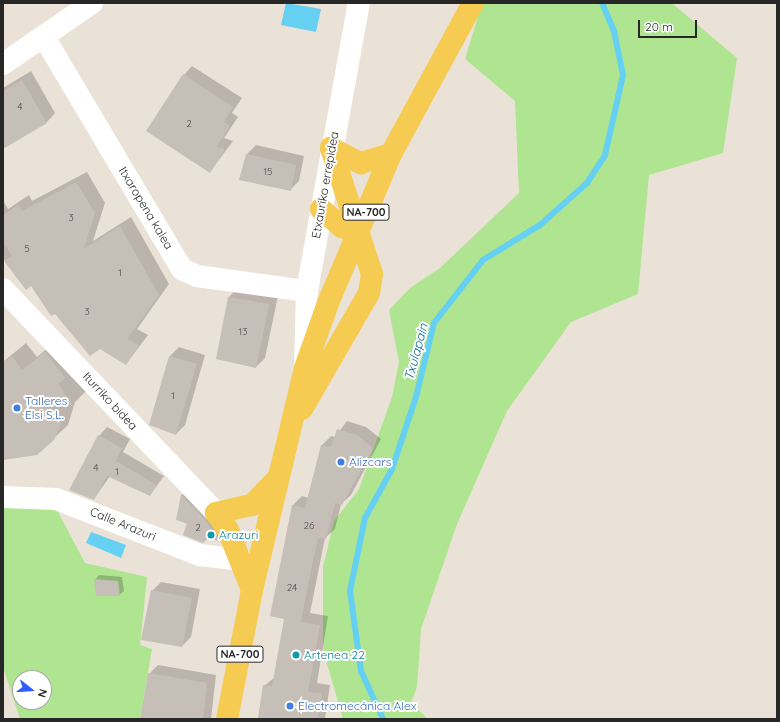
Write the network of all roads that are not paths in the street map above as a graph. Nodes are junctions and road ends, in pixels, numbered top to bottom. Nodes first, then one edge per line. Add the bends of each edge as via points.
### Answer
1 (92, 3) edge
2 (359, 3) edge
3 (472, 3) edge
4 (44, 37) junction
5 (3, 64) edge
6 (331, 148) junction
7 (391, 154) junction
8 (321, 209) junction
9 (357, 232) junction
10 (3, 289) edge
11 (308, 291) junction
12 (305, 368) junction
13 (288, 432) junction
14 (277, 478) junction
15 (3, 497) edge
16 (222, 521) junction
17 (265, 531) junction
18 (242, 560) junction
19 (252, 590) junction
20 (228, 719) edge

1 - 4 street
2 - 6 street, Etxauriko errepidea
3 - 7 main road, NA-700
4 - 5 street
4 - 11 street, Itxaropena kalea via 182,269 197,276
6 - 7 main road via 360,163
6 - 8 street, Etxauriko errepidea
6 - 9 main road
7 - 9 main road, NA-700
8 - 9 main road via 342,227
8 - 11 street, Etxauriko errepidea
9 - 12 main road, NA-700
9 - 13 main road via 372,274 369,293
10 - 16 street, Iturriko bidea
11 - 12 street, Etxauriko errepidea
12 - 13 main road, NA-700
13 - 14 main road, NA-700
14 - 16 main road via 252,505
14 - 17 main road, NA-700
15 - 18 street, Calle Arazuri via 56,499 200,555
16 - 17 main road via 250,534
16 - 18 main road
17 - 19 main road, NA-700
18 - 19 main road
19 - 20 main road, NA-700

